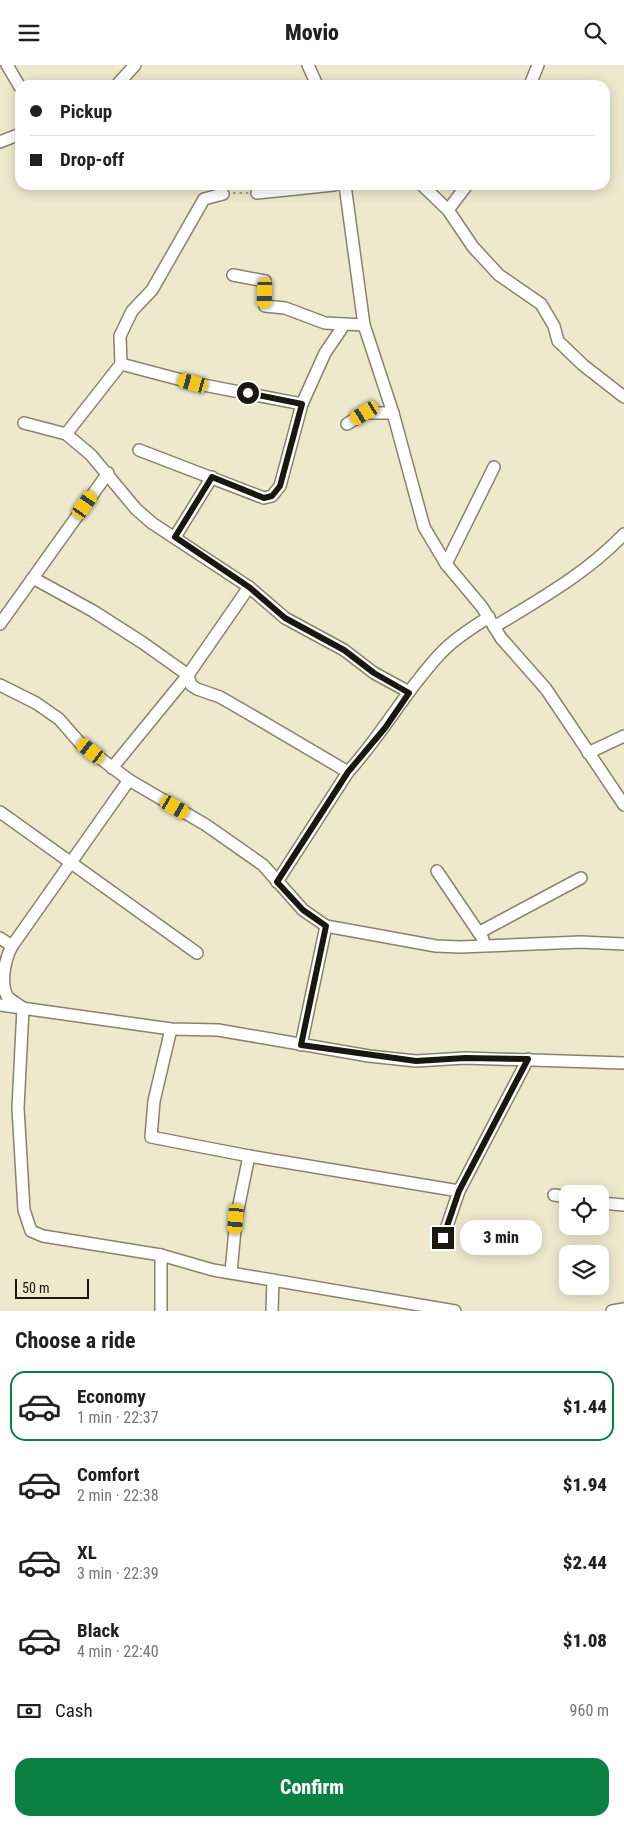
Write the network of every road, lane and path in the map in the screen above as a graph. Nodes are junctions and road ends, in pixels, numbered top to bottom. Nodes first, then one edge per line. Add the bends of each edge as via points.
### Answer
1 (7, 65) edge
2 (135, 65) edge
3 (308, 65) edge
4 (538, 65) edge
5 (122, 80) edge
6 (315, 80) edge
7 (532, 80) edge
8 (15, 82) edge
9 (15, 136) edge
10 (0, 142) edge
11 (286, 190) edge
12 (347, 190) edge
13 (427, 190) edge
14 (463, 190) edge
15 (257, 193) joint
16 (223, 194) joint
17 (448, 210) junction
18 (233, 275) dead end
19 (344, 325) junction
20 (364, 325) junction
21 (120, 364) junction
22 (624, 397) edge
23 (302, 404) junction
24 (393, 413) junction
25 (24, 423) dead end
26 (347, 423) dead end
27 (66, 434) junction
28 (139, 450) dead end
29 (494, 467) dead end
30 (108, 473) junction
31 (212, 477) junction
32 (624, 534) edge
33 (175, 537) junction
34 (446, 564) junction
35 (33, 578) junction
36 (249, 587) junction
37 (491, 622) junction
38 (0, 625) edge
39 (188, 675) junction
40 (0, 685) edge
41 (409, 693) junction
42 (624, 736) edge
43 (588, 753) junction
44 (112, 768) junction
45 (348, 772) junction
46 (129, 780) junction
47 (624, 805) edge
48 (0, 812) edge
49 (72, 862) junction
50 (437, 871) dead end
51 (581, 878) dead end
52 (277, 882) junction
53 (326, 926) junction
54 (480, 932) junction
55 (0, 938) edge
56 (624, 944) edge
57 (486, 945) junction
58 (12, 946) junction
59 (197, 953) dead end
60 (0, 1005) edge
61 (23, 1008) junction
62 (171, 1029) junction
63 (301, 1045) junction
64 (528, 1059) junction
65 (624, 1063) edge
66 (249, 1156) junction
67 (459, 1191) junction
68 (554, 1195) dead end
69 (559, 1196) edge
70 (609, 1204) edge
71 (624, 1205) edge
72 (443, 1238) dead end
73 (161, 1255) junction
74 (231, 1272) junction
75 (274, 1280) junction
76 (624, 1309) edge
77 (439, 1310) edge
78 (161, 1311) edge
79 (272, 1311) edge
80 (455, 1311) edge
81 (612, 1311) edge

1 - 8 street
2 - 5 street
3 - 6 street
4 - 7 street
9 - 10 street
11 - 15 street
12 - 20 street
13 - 17 street
14 - 17 street
15 - 16 path
16 - 21 street via 204,199 152,290 132,311 120,336
17 - 22 street via 473,247 499,275 541,304 554,326 558,341
18 - 19 street via 265,281 265,306
19 - 20 street
19 - 23 street via 324,353
20 - 24 street
21 - 23 street via 193,383
21 - 27 street
23 - 31 street via 280,486 272,496 264,498
24 - 26 street via 365,413
24 - 34 street via 424,527
25 - 27 street
27 - 30 street
28 - 31 street
29 - 34 street
30 - 33 street via 136,509
30 - 35 street
31 - 33 street
32 - 37 street via 605,554 562,586
33 - 36 street
34 - 37 street
35 - 38 street
35 - 39 street via 93,611
36 - 39 street
36 - 41 street via 285,618 344,650 374,673
37 - 41 street via 458,637 439,654
37 - 43 street via 546,689
39 - 44 street
39 - 45 street via 191,685 197,689 220,697
40 - 44 street via 59,719 80,743
41 - 45 street
42 - 43 street
43 - 47 street
44 - 46 street
45 - 52 street
46 - 49 street
46 - 52 street via 206,825 263,865
48 - 49 street
49 - 58 street
49 - 59 street
50 - 54 street
51 - 54 street
52 - 53 street via 303,910
53 - 57 street via 436,946
53 - 63 street
54 - 57 street
55 - 58 street
56 - 57 street
58 - 61 street via 6,957 3,978 7,995
60 - 61 street
61 - 62 street
61 - 73 street via 18,1108 24,1210 31,1231 43,1236
62 - 63 street via 218,1030
62 - 66 street via 154,1101 152,1137
63 - 64 street via 416,1061
64 - 65 street
64 - 67 street
66 - 67 street
66 - 74 street via 236,1219
67 - 72 street
68 - 69 street
70 - 71 street
73 - 74 street
73 - 78 street
74 - 75 street
75 - 77 street
75 - 79 street
76 - 81 street
77 - 80 street

